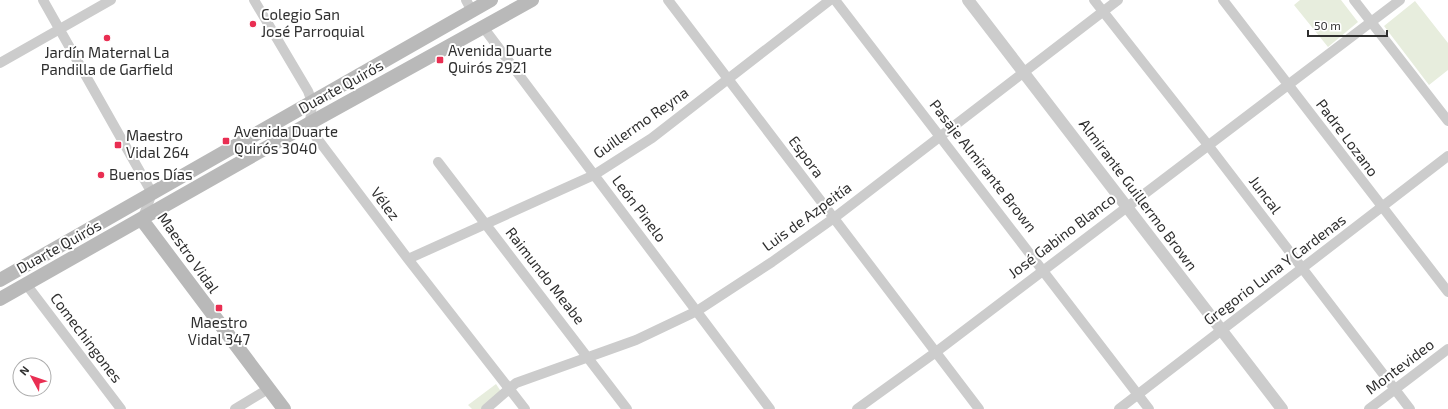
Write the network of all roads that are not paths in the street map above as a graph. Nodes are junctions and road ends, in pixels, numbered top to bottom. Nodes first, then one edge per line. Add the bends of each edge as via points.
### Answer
1 (42, 0) edge
2 (111, 0) edge
3 (254, 0) edge
4 (491, 0) edge
5 (532, 0) edge
6 (668, 0) edge
7 (830, 0) edge
8 (835, 0) edge
9 (968, 0) edge
10 (1094, 0) edge
11 (1118, 0) edge
12 (1223, 0) edge
13 (1354, 0) edge
14 (1400, 0) edge
15 (469, 6) edge
16 (1103, 12) junction
17 (1371, 22) junction
18 (483, 27) junction
19 (59, 30) junction
20 (0, 63) edge
21 (1025, 73) junction
22 (728, 78) junction
23 (1288, 85) junction
24 (312, 102) junction
25 (1448, 121) edge
26 (310, 123) junction
27 (940, 137) junction
28 (1208, 145) junction
29 (1448, 156) edge
30 (438, 162) dead end
31 (594, 175) junction
32 (152, 193) junction
33 (1126, 206) junction
34 (1382, 208) junction
35 (834, 218) junction
36 (142, 220) junction
37 (486, 224) junction
38 (408, 259) junction
39 (1302, 269) junction
40 (1043, 270) junction
41 (0, 280) edge
42 (26, 284) junction
43 (1448, 292) edge
44 (1, 297) edge
45 (697, 310) junction
46 (1220, 330) junction
47 (1448, 349) edge
48 (936, 352) junction
49 (589, 358) junction
50 (509, 388) junction
51 (268, 389) junction
52 (1395, 390) junction
53 (1138, 395) junction
54 (121, 409) edge
55 (234, 409) edge
56 (284, 409) edge
57 (486, 409) edge
58 (525, 409) edge
59 (627, 409) edge
60 (770, 409) edge
61 (857, 409) edge
62 (979, 409) edge
63 (1120, 409) edge
64 (1149, 409) edge
65 (1282, 409) edge
66 (1370, 409) edge
67 (1410, 409) edge

1 - 19 street
2 - 19 street
3 - 24 street
4 - 15 main road, Duarte Quirós
5 - 18 main road, Duarte Quirós
6 - 22 street, Espora
7 - 22 street, Guillermo Reyna
8 - 27 street, Pasaje Almirante Brown
9 - 21 street, Almirante Guillermo Brown
10 - 16 street, Juncal
11 - 16 street, Luis de Azpeitía
12 - 23 street, Padre Lozano
13 - 17 street
14 - 17 street, José Gabino Blanco
15 - 24 main road, Duarte Quirós
16 - 21 street, Luis de Azpeitía
16 - 28 street, Juncal
17 - 23 street, José Gabino Blanco
17 - 25 street
18 - 26 main road, Duarte Quirós
18 - 31 street, León Pinelo
19 - 20 street
19 - 32 street
21 - 27 street, Luis de Azpeitía
21 - 33 street, Almirante Guillermo Brown
22 - 31 street, Guillermo Reyna via 652,138
22 - 35 street, Espora
23 - 28 street, José Gabino Blanco
23 - 34 street, Padre Lozano
24 - 26 street
24 - 32 main road, Duarte Quirós
26 - 36 main road, Duarte Quirós
26 - 38 street, Vélez via 316,137
27 - 35 street, Luis de Azpeitía
27 - 40 street, Pasaje Almirante Brown
28 - 33 street, José Gabino Blanco
28 - 39 street, Juncal
29 - 34 street, Gregorio Luna Y Cardenas
30 - 37 street, Raimundo Meabe
31 - 37 street, Guillermo Reyna
31 - 45 street, León Pinelo
32 - 36 street, Maestro Vidal
32 - 41 main road, Duarte Quirós
33 - 40 street, José Gabino Blanco
33 - 46 street, Almirante Guillermo Brown
34 - 39 street, Gregorio Luna Y Cardenas
34 - 43 street, Padre Lozano
35 - 45 street, Luis de Azpeitía
35 - 48 street, Espora
36 - 42 main road, Duarte Quirós
36 - 51 main road, Maestro Vidal
37 - 38 street, Guillermo Reyna
37 - 49 street, Raimundo Meabe
38 - 50 street, Vélez
39 - 46 street, Gregorio Luna Y Cardenas
39 - 52 street, Juncal
40 - 48 street, José Gabino Blanco
40 - 53 street, Pasaje Almirante Brown
42 - 44 main road, Duarte Quirós
42 - 54 street, Comechingones
45 - 49 street, Luis de Azpeitía via 636,340
45 - 60 street, León Pinelo
46 - 53 street, Gregorio Luna Y Cardenas
46 - 65 street, Almirante Guillermo Brown
47 - 52 street, Montevideo
48 - 61 street, José Gabino Blanco
48 - 62 street, Espora
49 - 50 street, Luis de Azpeitía via 521,381
49 - 59 street, Raimundo Meabe
50 - 57 street, Luis de Azpeitía
50 - 58 street, Vélez
51 - 55 street
51 - 56 main road, Maestro Vidal
52 - 66 street, Montevideo
52 - 67 street, Juncal
53 - 63 street, Gregorio Luna Y Cardenas
53 - 64 street, Pasaje Almirante Brown

